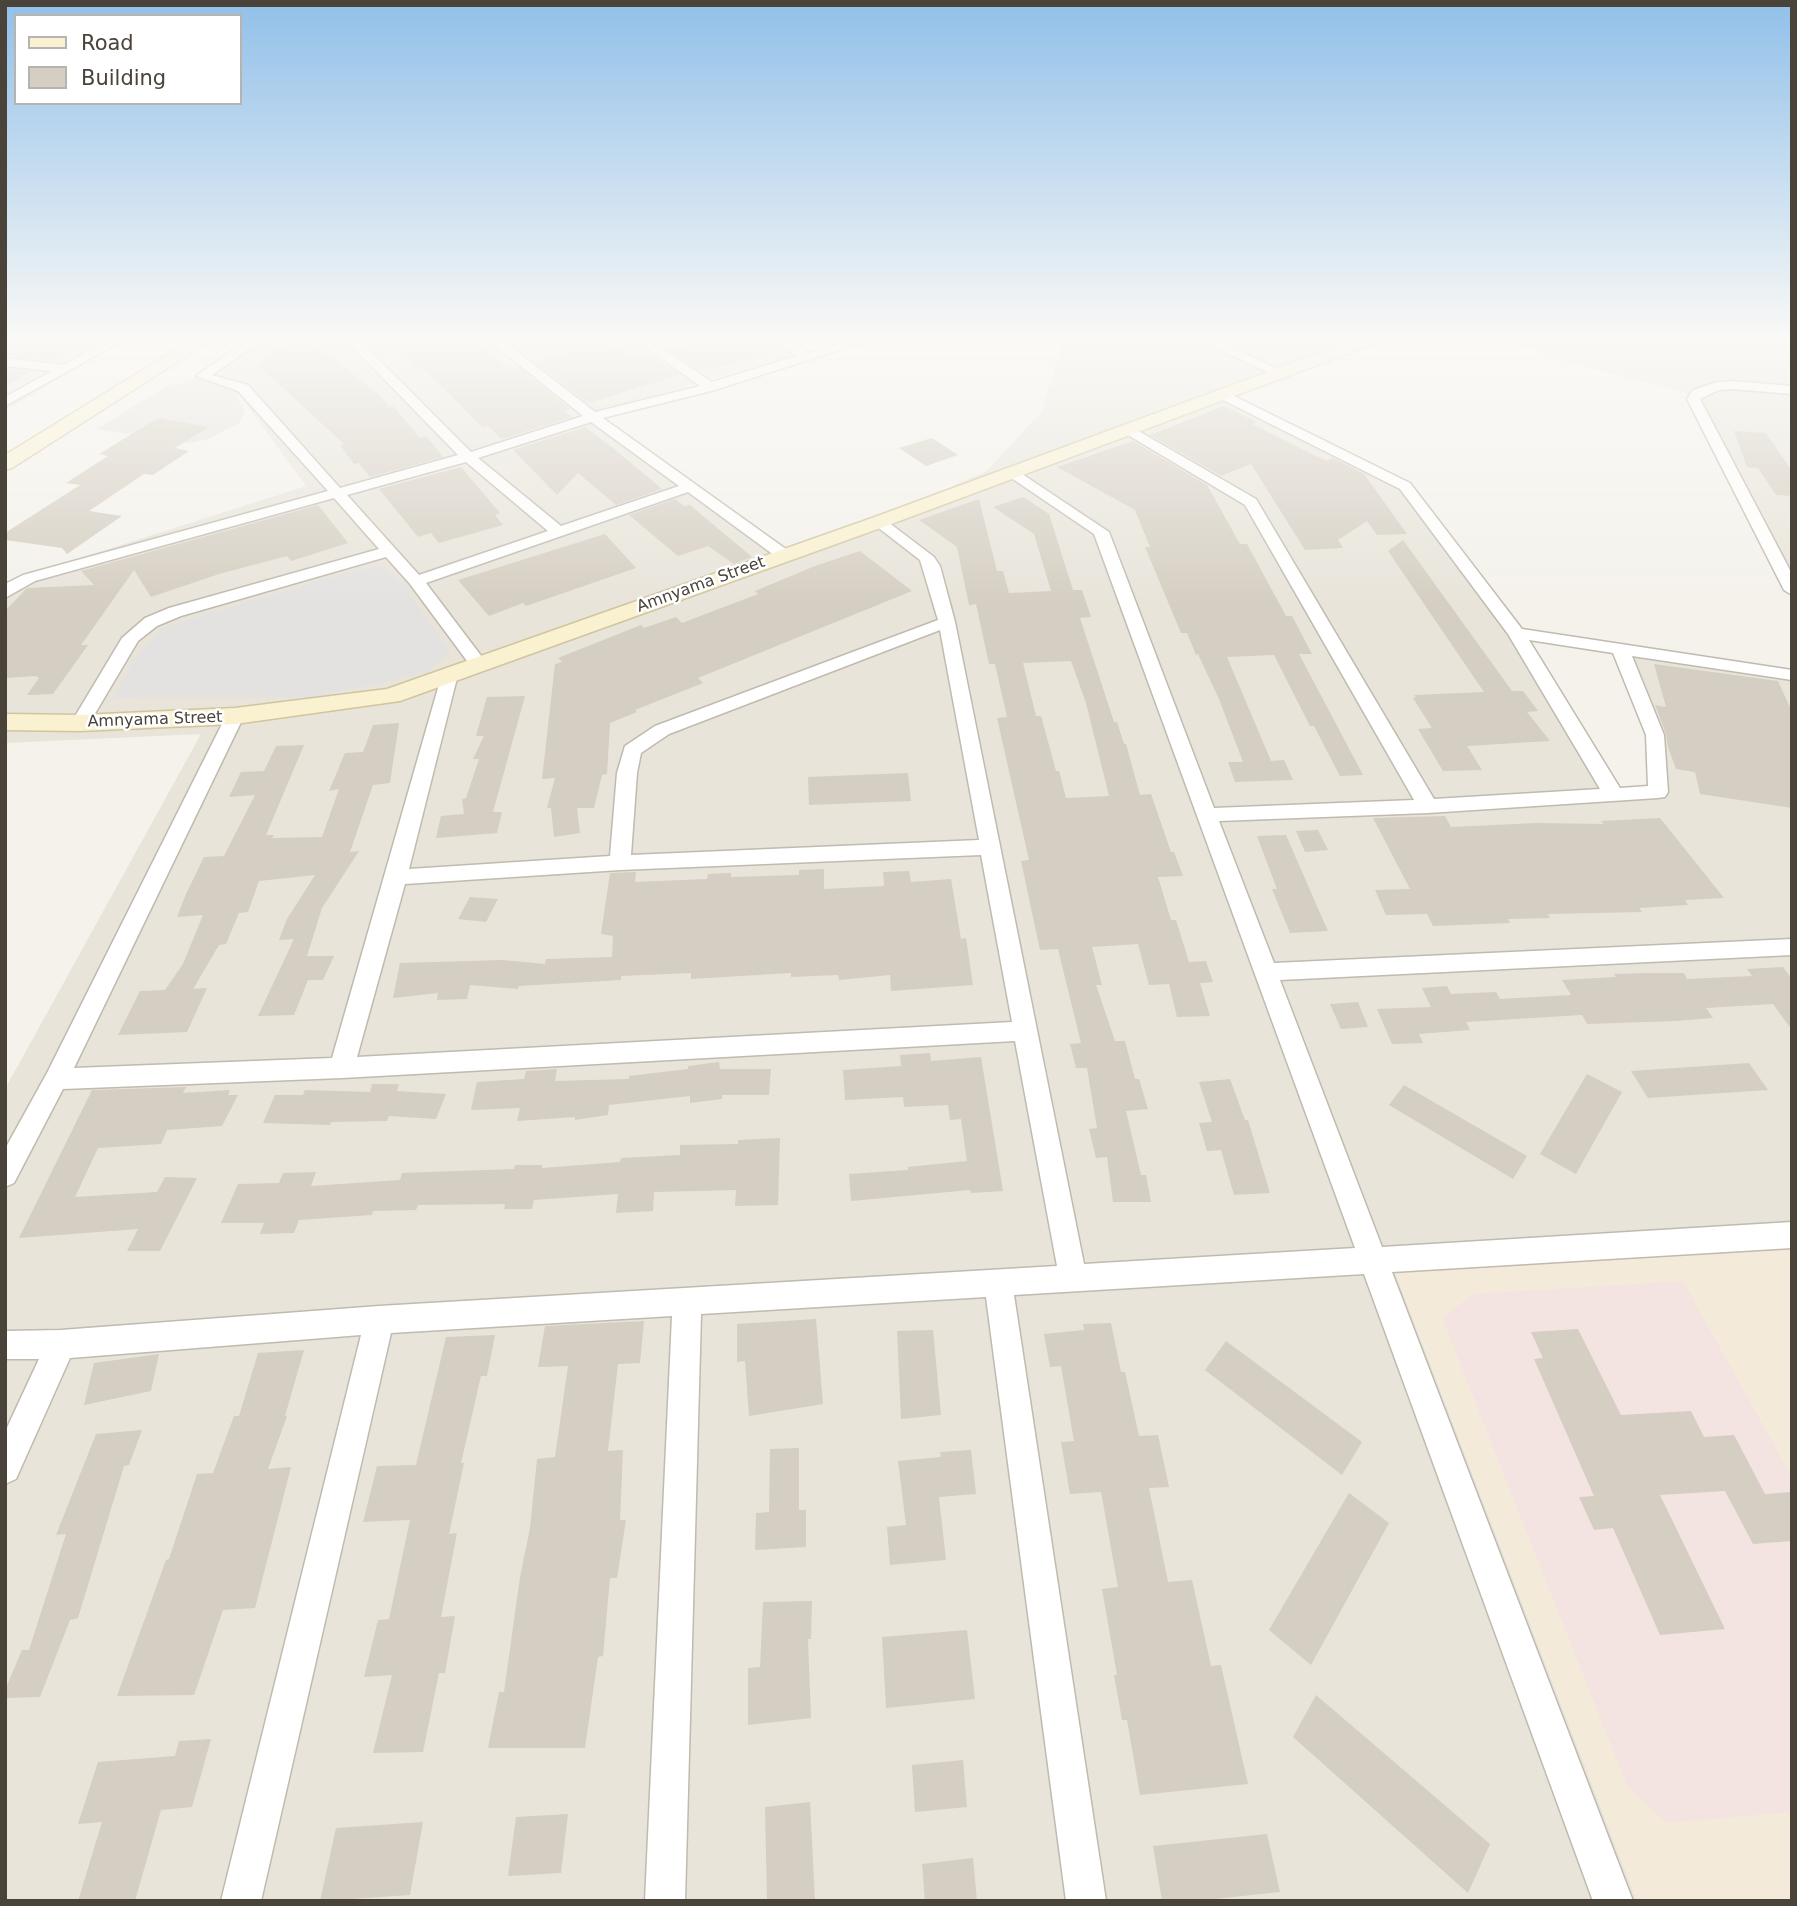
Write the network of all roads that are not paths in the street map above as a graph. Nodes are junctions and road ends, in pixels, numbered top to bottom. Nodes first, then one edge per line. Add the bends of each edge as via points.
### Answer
1 (63, 428) edge
2 (279, 428) edge
3 (439, 428) edge
4 (559, 428) edge
5 (608, 428) edge
6 (1131, 428) edge
7 (1290, 428) edge
8 (1708, 428) edge
9 (1128, 429) junction
10 (468, 457) junction
11 (5, 464) edge
12 (1011, 473) junction
13 (689, 487) junction
14 (338, 493) junction
15 (879, 522) junction
16 (560, 533) junction
17 (390, 551) junction
18 (784, 555) junction
19 (416, 581) junction
20 (1792, 590) edge
21 (5, 593) edge
22 (947, 622) junction
23 (1516, 633) junction
24 (1620, 649) junction
25 (479, 665) junction
26 (1792, 675) edge
27 (448, 678) junction
28 (235, 716) junction
29 (5, 722) edge
30 (80, 723) junction
31 (1614, 795) junction
32 (1428, 806) junction
33 (1208, 815) junction
34 (991, 847) junction
35 (620, 863) junction
36 (396, 877) junction
37 (1792, 947) edge
38 (1267, 972) junction
39 (1027, 1031) junction
40 (342, 1068) junction
41 (56, 1079) junction
42 (5, 1175) edge
43 (1792, 1235) edge
44 (1373, 1262) junction
45 (1073, 1278) junction
46 (998, 1282) junction
47 (687, 1301) junction
48 (379, 1320) junction
49 (61, 1344) junction
50 (5, 1345) edge
51 (5, 1468) edge
52 (241, 1901) edge
53 (665, 1901) edge
54 (1086, 1901) edge
55 (1614, 1901) edge

1 - 11 street
2 - 14 street
3 - 10 street
4 - 10 street
5 - 13 street
6 - 9 street, Amnyama Street
7 - 23 street via 1405,486
8 - 20 street
9 - 12 street, Amnyama Street
9 - 32 street via 1251,502
10 - 14 street
10 - 16 street
12 - 15 street, Amnyama Street
12 - 33 street via 1101,533
13 - 16 street
13 - 18 street
14 - 17 street
14 - 21 street via 29,578
15 - 18 street, Amnyama Street
15 - 22 street via 930,561
16 - 19 street
17 - 19 street
17 - 30 street via 150,622 131,638
18 - 25 street, Amnyama Street
19 - 25 street
22 - 34 street
22 - 35 street via 662,730 632,750
23 - 24 street
23 - 31 street
24 - 26 street
24 - 31 street via 1655,735 1658,792
25 - 27 street, Amnyama Street
27 - 28 street, Amnyama Street via 364,701
27 - 36 street
28 - 30 street, Amnyama Street
28 - 41 street
29 - 30 street, Amnyama Street
31 - 32 street
32 - 33 street
33 - 38 street
34 - 35 street
34 - 39 street
35 - 36 street
36 - 40 street
37 - 38 street
38 - 44 street
39 - 40 street
39 - 45 street
40 - 41 street
41 - 42 street
43 - 44 street
44 - 45 street
44 - 55 street
45 - 46 street
46 - 47 street
46 - 54 street
47 - 48 street
47 - 53 street
48 - 49 street
48 - 52 street
49 - 50 street
49 - 51 street

